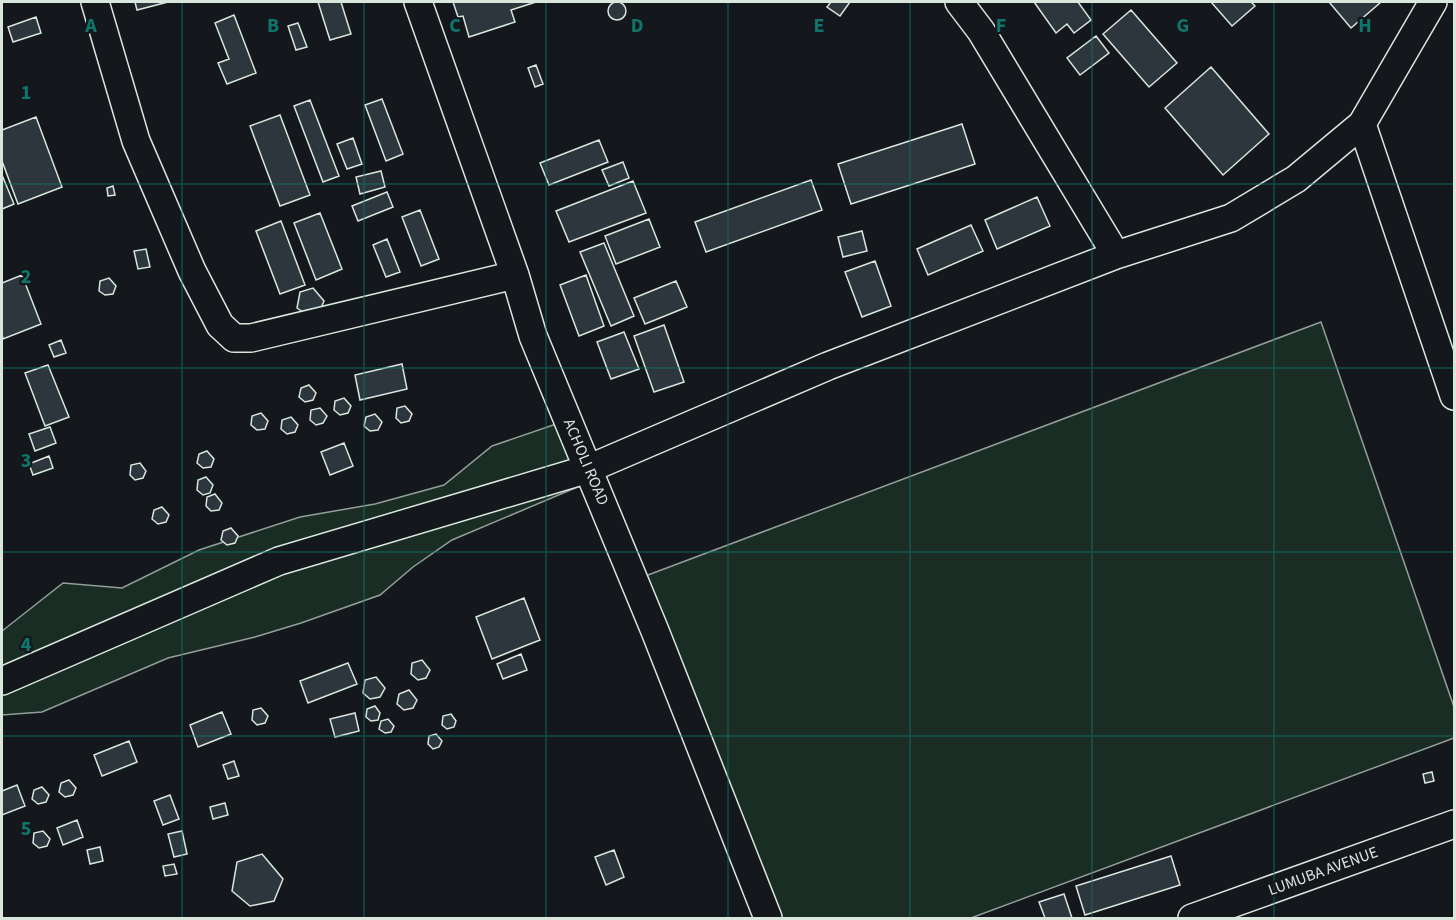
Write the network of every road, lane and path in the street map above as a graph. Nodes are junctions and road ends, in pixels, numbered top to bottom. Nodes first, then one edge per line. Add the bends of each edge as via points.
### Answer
1 (95, 2) edge
2 (418, 2) edge
3 (959, 2) edge
4 (1433, 2) edge
5 (1362, 124) junction
6 (1116, 255) junction
7 (515, 275) junction
8 (1455, 396) edge
9 (588, 470) junction
10 (2, 681) edge
11 (1455, 824) edge
12 (768, 918) edge
13 (1192, 918) edge

1 - 7 street via 136,141 192,271 220,325 234,338 252,338
2 - 7 street, ACHOLI ROAD
3 - 6 street via 981,31
4 - 5 street
5 - 6 street via 1296,179 1231,218
5 - 8 street
6 - 9 street via 828,366
7 - 9 street, ACHOLI ROAD via 533,336
9 - 10 street via 279,561
9 - 12 street, ACHOLI ROAD
11 - 13 street, LUMUBA AVENUE

